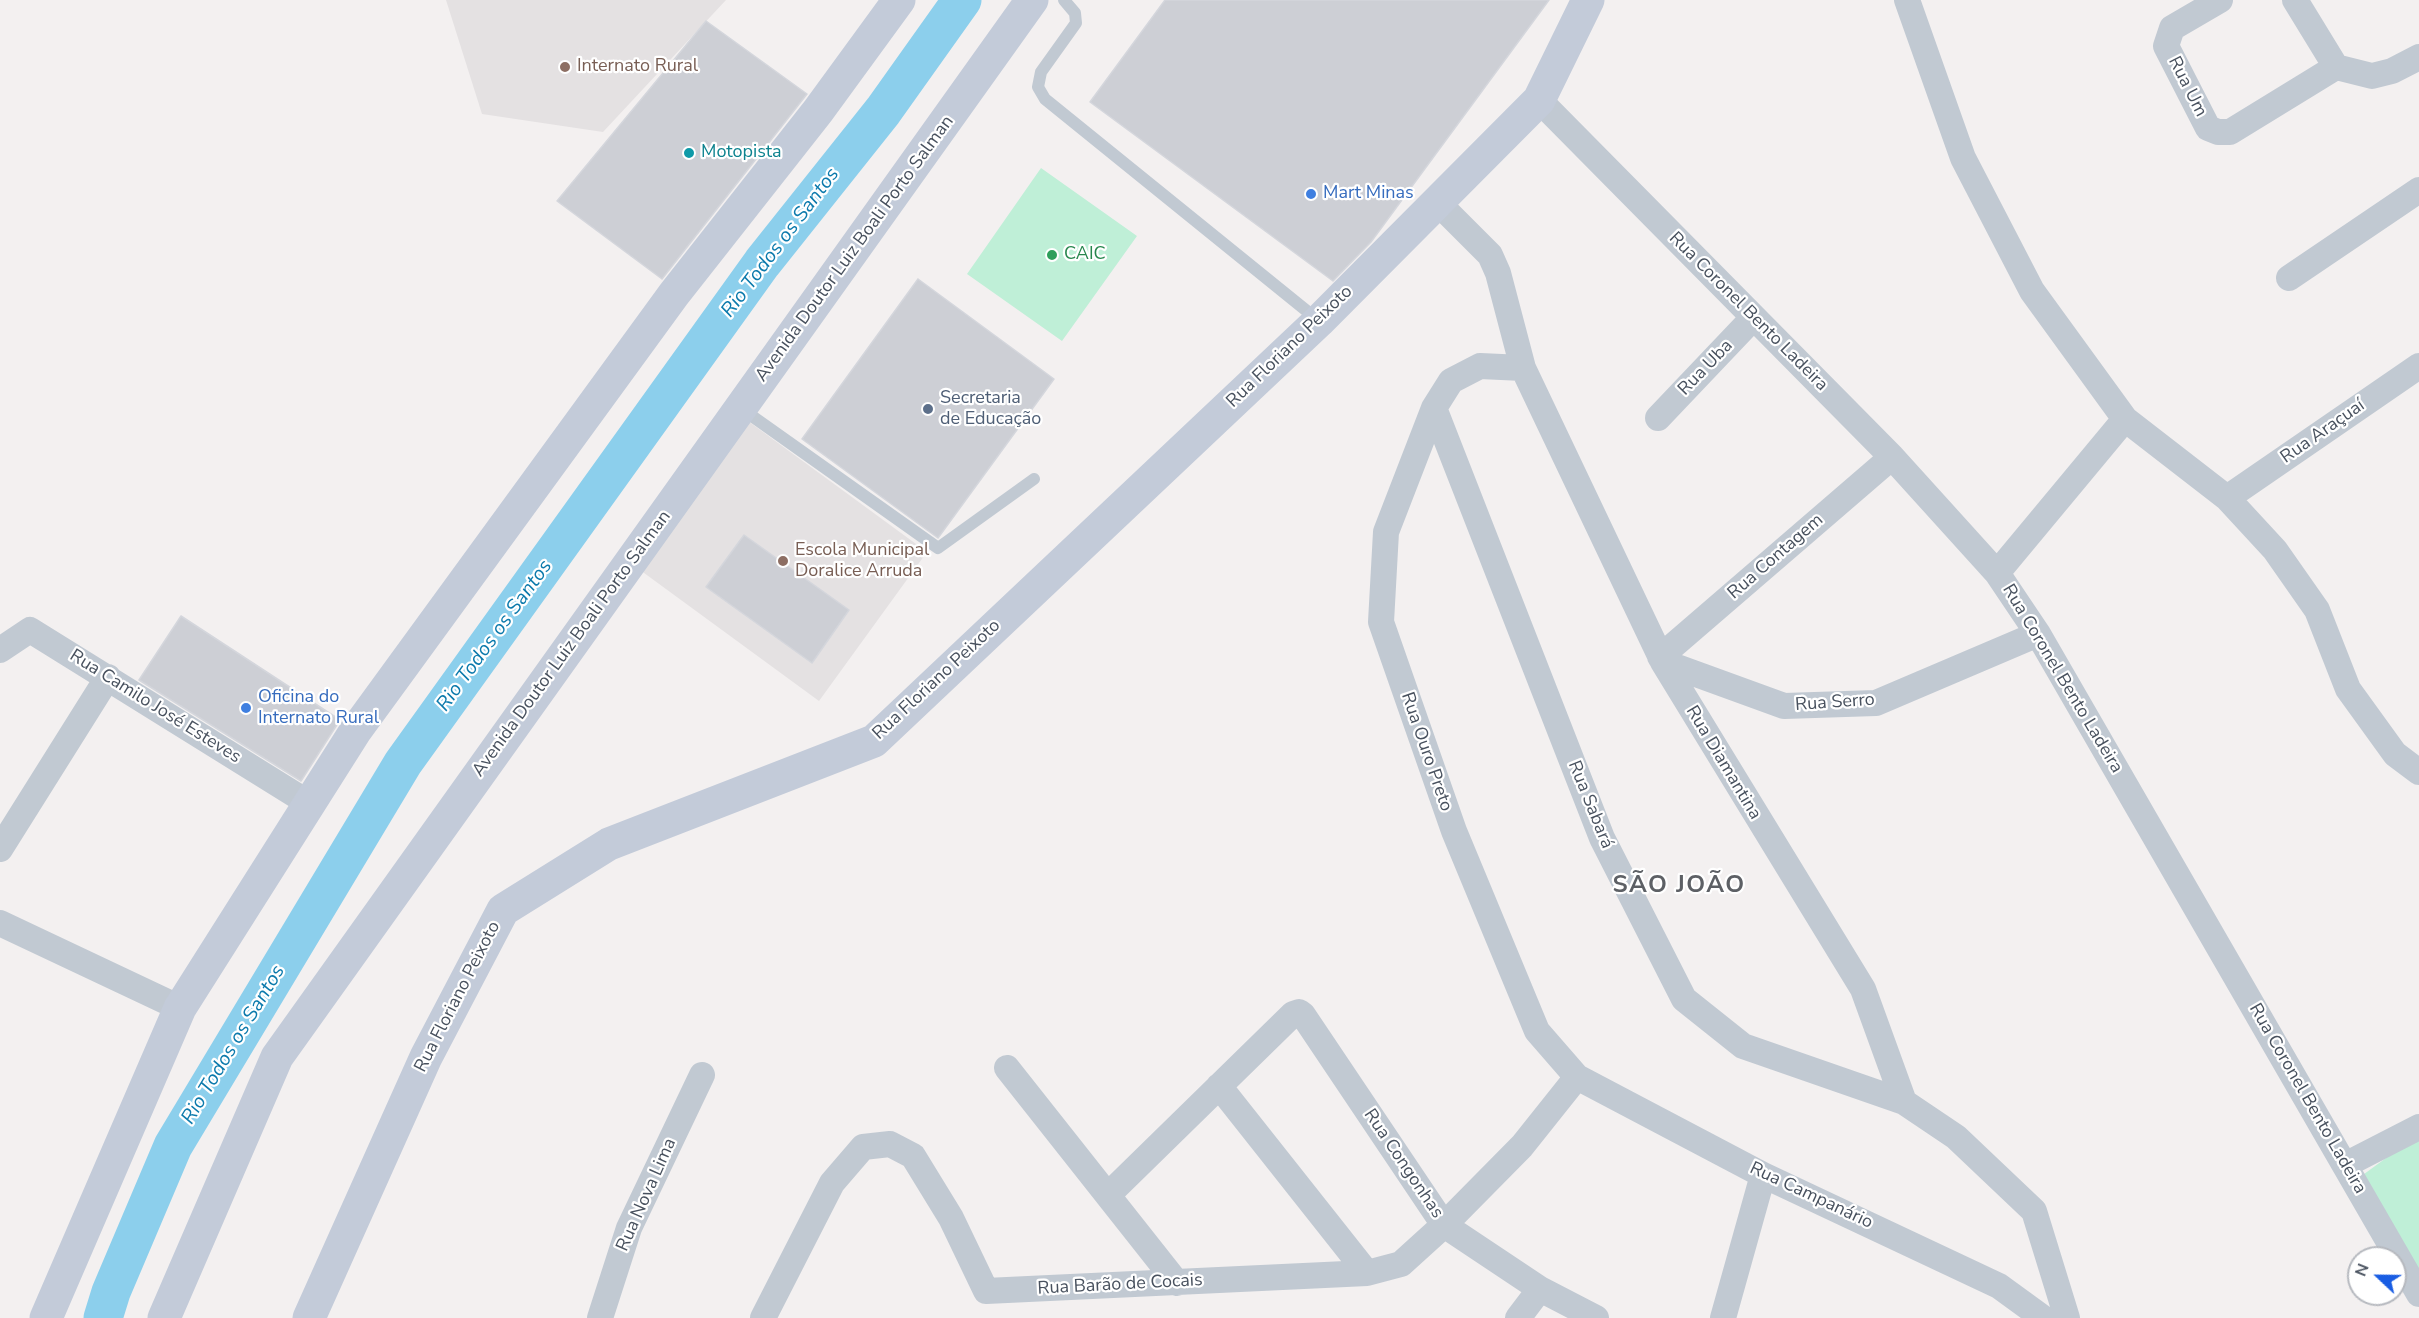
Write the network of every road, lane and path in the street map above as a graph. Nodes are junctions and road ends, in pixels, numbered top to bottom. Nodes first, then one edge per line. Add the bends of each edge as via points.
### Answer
1 (899, 0) edge
2 (1032, 0) edge
3 (1064, 0) edge
4 (1588, 0) edge
5 (1907, 0) edge
6 (2220, 0) edge
7 (2295, 0) edge
8 (2419, 57) edge
9 (2336, 67) junction
10 (1539, 100) junction
11 (2419, 190) edge
12 (1437, 202) junction
13 (2289, 278) dead end
14 (1753, 318) junction
15 (1319, 321) junction
16 (2419, 366) edge
17 (1523, 368) junction
18 (741, 408) junction
19 (1434, 408) junction
20 (1658, 418) dead end
21 (2125, 419) junction
22 (1892, 456) junction
23 (1034, 479) dead end
24 (2227, 498) junction
25 (1997, 573) junction
26 (2038, 634) junction
27 (0, 650) edge
28 (1662, 659) junction
29 (108, 676) junction
30 (2419, 772) edge
31 (310, 804) junction
32 (0, 849) edge
33 (0, 923) edge
34 (180, 1008) junction
35 (1007, 1068) dead end
36 (702, 1075) dead end
37 (1577, 1077) junction
38 (1219, 1086) junction
39 (1904, 1102) junction
40 (2419, 1127) edge
41 (2345, 1165) junction
42 (1763, 1175) junction
43 (1108, 1194) junction
44 (1444, 1225) junction
45 (1367, 1273) junction
46 (1177, 1283) junction
47 (1540, 1289) junction
48 (2419, 1294) edge
49 (46, 1318) edge
50 (164, 1318) edge
51 (309, 1318) edge
52 (600, 1318) edge
53 (763, 1318) edge
54 (1518, 1318) edge
55 (1596, 1318) edge
56 (1723, 1318) edge
57 (2043, 1318) edge
58 (2067, 1318) edge

1 - 31 street via 500,530 356,730
2 - 18 street, Avenida Doutor Luiz Boali Porto Salman
3 - 15 lane via 1076,23 1041,72 1038,87 1045,99
4 - 10 street, Rua Floriano Peixoto
5 - 21 street via 1968,168 2032,291
6 - 9 street, Rua Um via 2172,28 2166,46 2208,128 2230,132
7 - 9 street
8 - 9 street via 2372,76
10 - 12 street, Rua Floriano Peixoto
10 - 14 street, Rua Coronel Bento Ladeira
11 - 13 street
12 - 15 street, Rua Floriano Peixoto
12 - 17 street, Rua Diamantina via 1490,255
14 - 20 street, Rua Uba
14 - 22 street, Rua Coronel Bento Ladeira
15 - 51 street, Rua Floriano Peixoto via 874,741 609,844 503,910 426,1057
16 - 24 street, Rua Araçuaí
17 - 19 street, Rua Ouro Preto via 1480,366 1451,381
17 - 28 street, Rua Diamantina
18 - 23 lane via 938,549
18 - 50 street, Avenida Doutor Luiz Boali Porto Salman via 277,1057
19 - 37 street, Rua Ouro Preto via 1386,532 1381,622 1454,831 1537,1031
19 - 39 street, Rua Sabará via 1602,838 1684,999 1743,1047
21 - 24 street
21 - 25 street
22 - 25 street, Rua Coronel Bento Ladeira
22 - 28 street, Rua Contagem
24 - 30 street via 2275,550 2317,610 2348,689 2395,754
25 - 26 street, Rua Coronel Bento Ladeira
26 - 28 street, Rua Serro via 1876,703 1784,706
26 - 41 street, Rua Coronel Bento Ladeira
27 - 29 street, Rua Camilo José Esteves via 30,630
28 - 39 street, Rua Diamantina via 1863,988
29 - 31 street, Rua Camilo José Esteves
29 - 32 street
31 - 34 street
33 - 34 street
34 - 49 street
35 - 43 street
36 - 52 street, Rua Nova Lima via 629,1228
37 - 42 street, Rua Campanário
37 - 44 street, Rua Barão de Cocais via 1522,1146
38 - 43 street
38 - 44 street, Rua Congonhas via 1293,1014 1303,1015
38 - 45 street
39 - 58 street, Rua Sabará via 1956,1137 2034,1211
40 - 41 street
41 - 48 street, Rua Coronel Bento Ladeira
42 - 56 street
42 - 57 street, Rua Campanário via 1999,1286
43 - 46 street
44 - 45 street, Rua Barão de Cocais via 1401,1264
44 - 47 street, Rua Congonhas
45 - 46 street, Rua Barão de Cocais
46 - 53 street, Rua Barão de Cocais via 986,1291 951,1218 913,1156 890,1144 863,1148 832,1183
47 - 54 street
47 - 55 street, Rua Congonhas

